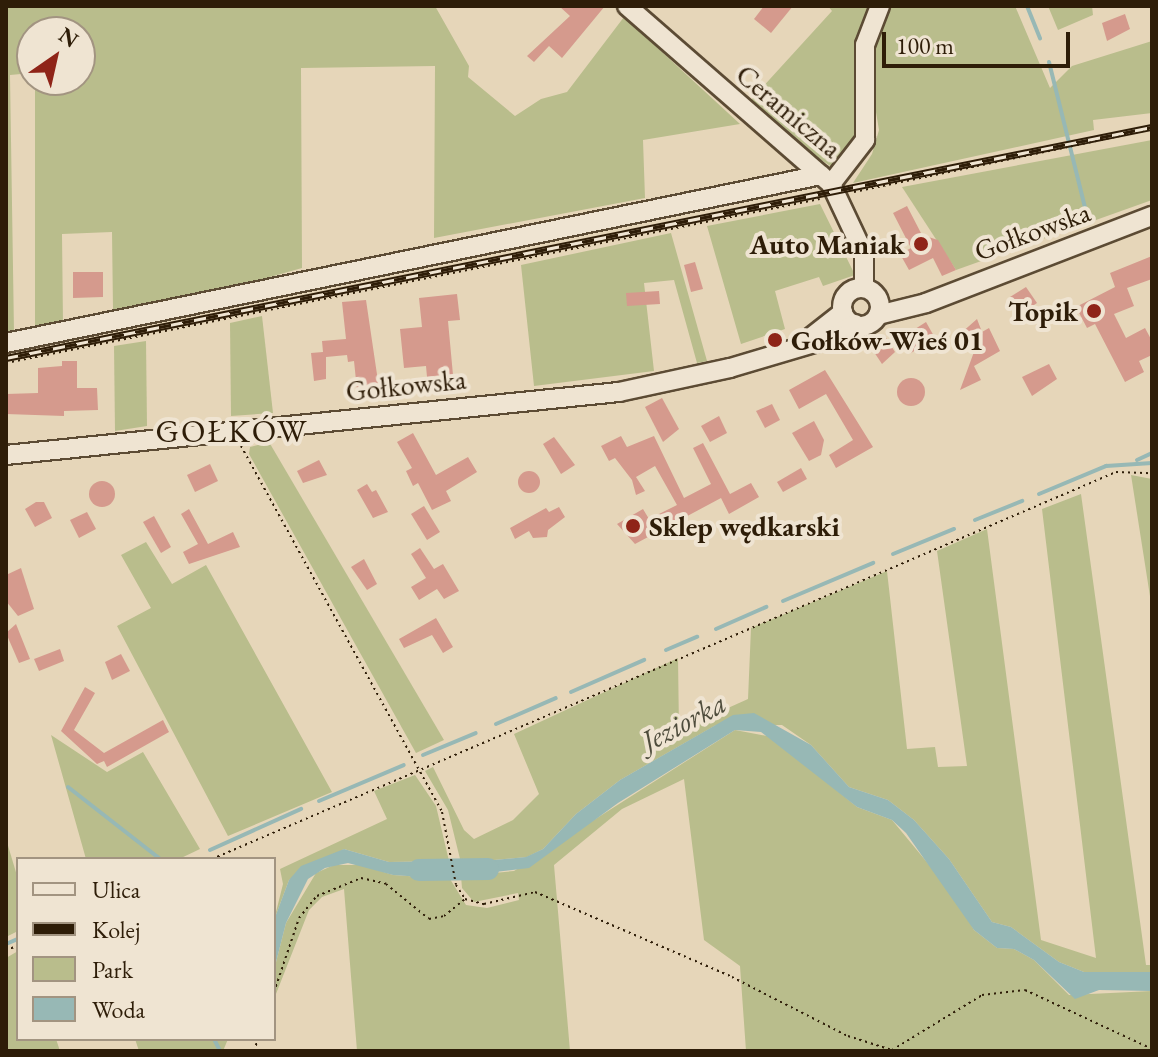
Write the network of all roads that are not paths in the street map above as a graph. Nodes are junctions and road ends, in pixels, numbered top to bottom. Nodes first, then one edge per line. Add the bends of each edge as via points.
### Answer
1 (627, 6) edge
2 (880, 6) edge
3 (830, 185) junction
4 (1152, 216) edge
5 (864, 288) junction
6 (878, 308) junction
7 (849, 318) junction
8 (6, 343) edge
9 (6, 455) edge

1 - 3 street, Ceramiczna
2 - 3 street via 865,45 865,140
3 - 5 street, Ceramiczna via 864,254
3 - 8 street
4 - 6 street, Gołkowska via 931,297
5 - 6 street
5 - 7 street via 847,294
6 - 7 street, Gołkowska via 868,324
7 - 9 street, Gołkowska via 806,341 730,368 619,392

